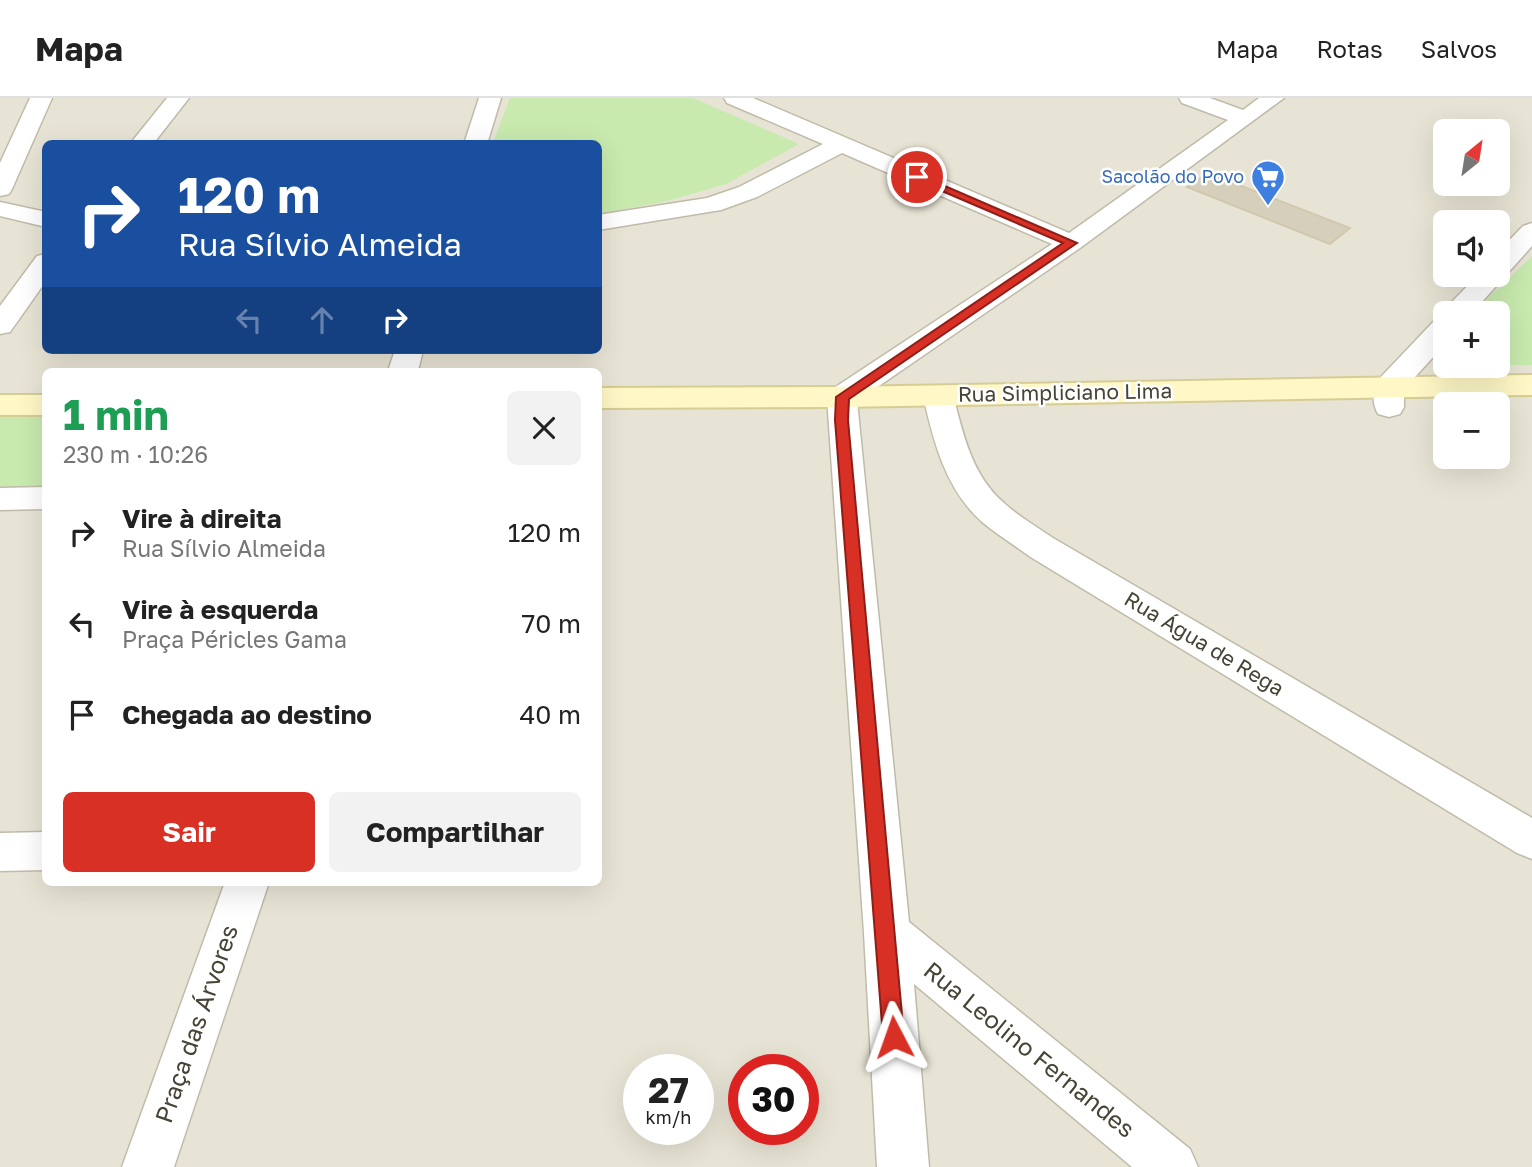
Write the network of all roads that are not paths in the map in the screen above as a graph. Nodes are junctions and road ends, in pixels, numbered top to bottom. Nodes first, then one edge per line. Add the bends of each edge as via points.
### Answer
1 (41, 98) edge
2 (178, 98) edge
3 (490, 98) edge
4 (735, 98) edge
5 (1190, 98) edge
6 (1273, 98) edge
7 (1245, 118) junction
8 (144, 140) edge
9 (476, 140) edge
10 (840, 145) junction
11 (0, 189) edge
12 (0, 209) edge
13 (42, 219) edge
14 (602, 222) edge
15 (1532, 231) edge
16 (1071, 243) junction
17 (1510, 255) edge
18 (42, 268) edge
19 (1481, 287) edge
20 (1468, 301) edge
21 (0, 326) edge
22 (1433, 342) edge
23 (1532, 384) edge
24 (1389, 397) junction
25 (602, 398) edge
26 (1433, 404) edge
27 (0, 405) edge
28 (42, 405) edge
29 (940, 405) junction
30 (1510, 405) edge
31 (1532, 405) edge
32 (842, 409) junction
33 (602, 419) edge
34 (42, 498) edge
35 (0, 499) edge
36 (1532, 840) edge
37 (0, 852) edge
38 (42, 852) edge
39 (246, 886) edge
40 (887, 933) junction
41 (148, 1167) edge
42 (903, 1167) edge
43 (1172, 1167) edge

1 - 11 street
2 - 8 street
3 - 9 street
4 - 10 street
5 - 7 street
6 - 7 street
7 - 16 street
10 - 14 street via 748,192 712,205
10 - 16 street
12 - 13 street
15 - 17 street
16 - 32 street
18 - 21 street
19 - 20 street
22 - 24 street
23 - 24 street, Rua Simpliciano Lima
24 - 26 street, Rua Simpliciano Lima
24 - 29 street, Rua Simpliciano Lima
25 - 32 street, Rua Simpliciano Lima
27 - 28 street
29 - 32 street, Rua Simpliciano Lima
29 - 36 street, Rua Água de Rega via 957,463 989,509 1041,547
30 - 31 street
32 - 33 street, Rua Simpliciano Lima
32 - 40 street
34 - 35 street
37 - 38 street
39 - 41 street, Praça das Árvores
40 - 42 street
40 - 43 street, Rua Leolino Fernandes

